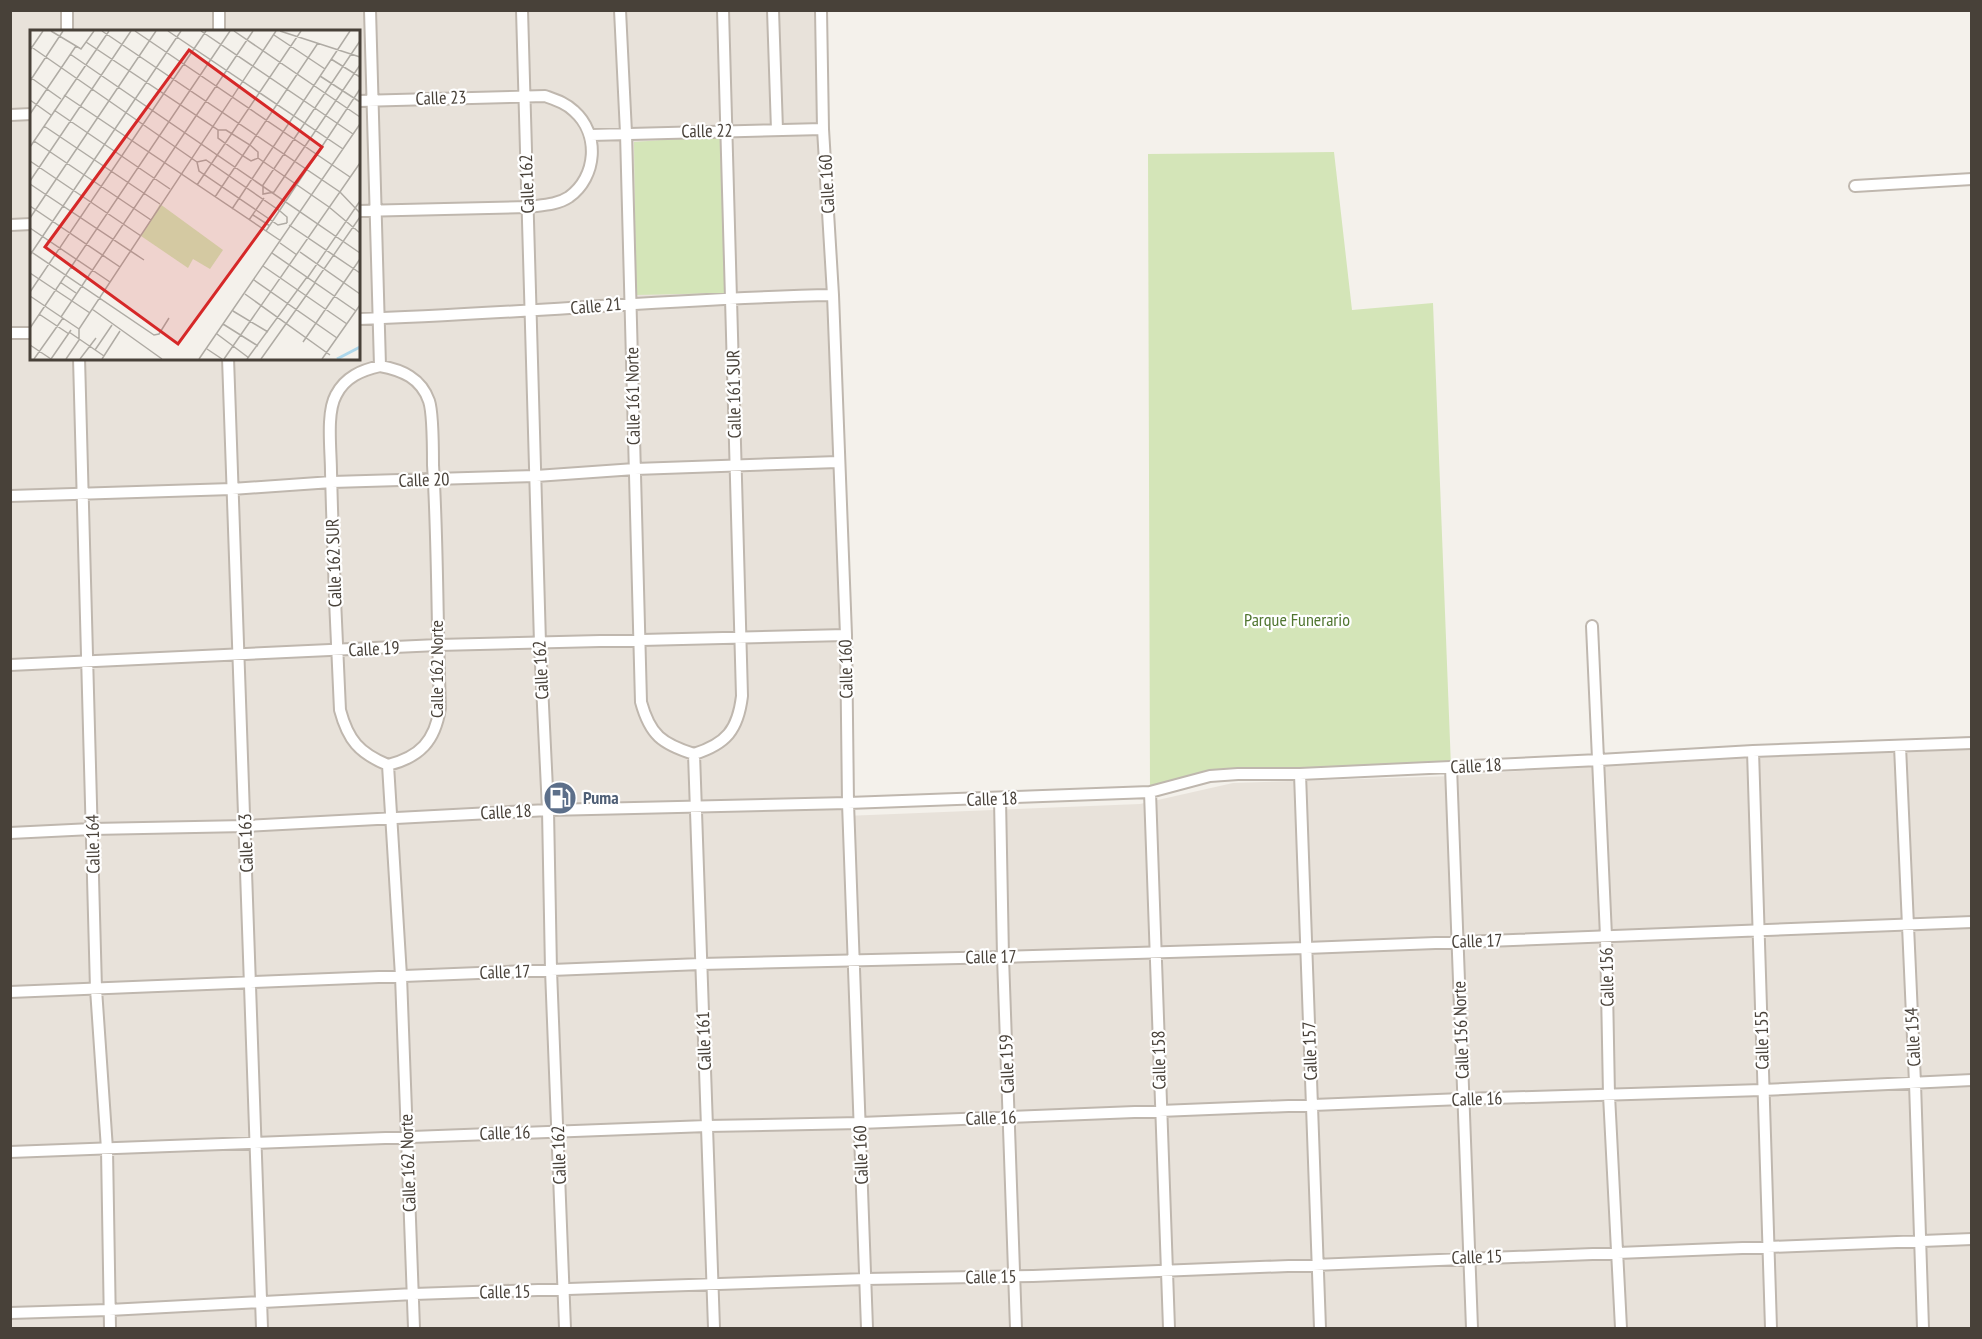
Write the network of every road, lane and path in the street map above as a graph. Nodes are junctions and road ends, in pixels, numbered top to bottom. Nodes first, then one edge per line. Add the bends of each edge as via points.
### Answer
1 (67, 10) edge
2 (219, 10) edge
3 (370, 10) edge
4 (522, 10) edge
5 (620, 10) edge
6 (723, 10) edge
7 (773, 10) edge
8 (821, 10) edge
9 (68, 30) edge
10 (219, 30) edge
11 (524, 96) junction
12 (373, 100) junction
13 (360, 101) edge
14 (30, 114) edge
15 (10, 115) edge
16 (823, 129) junction
17 (777, 130) junction
18 (727, 131) junction
19 (626, 133) junction
20 (591, 135) junction
21 (1971, 179) edge
22 (1855, 186) dead end
23 (528, 207) junction
24 (376, 210) junction
25 (360, 211) edge
26 (30, 224) edge
27 (10, 225) edge
28 (833, 295) junction
29 (732, 297) junction
30 (631, 303) junction
31 (529, 312) junction
32 (380, 318) junction
33 (360, 319) edge
34 (10, 333) edge
35 (30, 333) edge
36 (79, 360) edge
37 (228, 360) edge
38 (380, 366) junction
39 (838, 462) junction
40 (735, 466) junction
41 (635, 469) junction
42 (536, 476) junction
43 (434, 480) junction
44 (332, 482) junction
45 (232, 489) junction
46 (81, 495) junction
47 (10, 496) edge
48 (1593, 626) dead end
49 (846, 635) junction
50 (741, 637) junction
51 (640, 641) junction
52 (540, 643) junction
53 (438, 645) junction
54 (337, 651) junction
55 (237, 655) junction
56 (88, 662) junction
57 (10, 665) edge
58 (1971, 743) edge
59 (1900, 746) junction
60 (1753, 751) junction
61 (694, 754) junction
62 (1599, 760) junction
63 (388, 765) junction
64 (1451, 767) junction
65 (1300, 774) junction
66 (1150, 792) junction
67 (1000, 799) junction
68 (848, 803) junction
69 (695, 807) junction
70 (548, 810) junction
71 (391, 819) junction
72 (246, 826) junction
73 (92, 829) junction
74 (10, 833) edge
75 (1971, 922) edge
76 (1907, 925) junction
77 (1759, 930) junction
78 (1606, 936) junction
79 (1458, 942) junction
80 (1306, 948) junction
81 (1156, 952) junction
82 (1003, 957) junction
83 (854, 960) junction
84 (701, 964) junction
85 (551, 970) junction
86 (401, 976) junction
87 (249, 981) junction
88 (96, 989) junction
89 (10, 992) edge
90 (1971, 1080) edge
91 (1915, 1083) junction
92 (1762, 1090) junction
93 (1610, 1095) junction
94 (1462, 1099) junction
95 (1312, 1106) junction
96 (1160, 1112) junction
97 (1010, 1117) junction
98 (860, 1123) junction
99 (707, 1126) junction
100 (558, 1131) junction
101 (407, 1137) junction
102 (256, 1143) junction
103 (107, 1149) junction
104 (10, 1152) edge
105 (1971, 1239) edge
106 (1920, 1241) junction
107 (1769, 1248) junction
108 (1618, 1253) junction
109 (1468, 1257) junction
110 (1318, 1264) junction
111 (1167, 1269) junction
112 (1014, 1276) junction
113 (866, 1279) junction
114 (713, 1285) junction
115 (564, 1290) junction
116 (414, 1294) junction
117 (262, 1302) junction
118 (109, 1310) junction
119 (10, 1313) edge
120 (110, 1329) edge
121 (262, 1329) edge
122 (414, 1329) edge
123 (565, 1329) edge
124 (714, 1329) edge
125 (867, 1329) edge
126 (1016, 1329) edge
127 (1169, 1329) edge
128 (1320, 1329) edge
129 (1472, 1329) edge
130 (1621, 1329) edge
131 (1771, 1329) edge
132 (1923, 1329) edge

1 - 9 street
2 - 10 street
3 - 12 street
4 - 11 street, Calle 162
5 - 19 street, Calle 161 Norte
6 - 18 street, Calle 161 SUR
7 - 17 street
8 - 16 street, Calle 160
11 - 12 street, Calle 23
11 - 20 street, Calle 23 via 560,101 574,110
11 - 23 street, Calle 162
12 - 13 street, Calle 23
12 - 24 street
14 - 15 street
16 - 17 street, Calle 22
16 - 28 street, Calle 160
17 - 18 street, Calle 22
18 - 19 street, Calle 22
18 - 29 street, Calle 161 SUR
19 - 20 street, Calle 22
19 - 30 street, Calle 161 Norte
20 - 23 street via 591,160 582,186 553,204
21 - 22 street
23 - 24 street
23 - 31 street, Calle 162
24 - 25 street
24 - 32 street
26 - 27 street
28 - 29 street, Calle 21
28 - 39 street, Calle 160
29 - 30 street, Calle 21
29 - 40 street, Calle 161 SUR
30 - 31 street, Calle 21
30 - 41 street, Calle 161 Norte
31 - 32 street, Calle 21
31 - 42 street, Calle 162
32 - 33 street, Calle 21
32 - 38 street
34 - 35 street
36 - 46 street, Calle 164
37 - 45 street, Calle 163
38 - 43 street, Calle 162 Norte via 400,369 411,376 430,402
38 - 44 street, Calle 162 SUR via 350,378 336,394 331,409
39 - 40 street, Calle 20
39 - 49 street, Calle 160
40 - 41 street, Calle 20
40 - 50 street, Calle 161 SUR
41 - 42 street, Calle 20
41 - 51 street, Calle 161 Norte
42 - 43 street, Calle 20
42 - 52 street, Calle 162
43 - 44 street, Calle 20
43 - 53 street, Calle 162 Norte
44 - 45 street, Calle 20
44 - 54 street, Calle 162 SUR
45 - 46 street, Calle 20
45 - 55 street, Calle 163
46 - 47 street, Calle 20
46 - 56 street, Calle 164
48 - 62 street, Calle 156
49 - 50 street, Calle 19
49 - 68 street, Calle 160
50 - 51 street, Calle 19
50 - 61 street, Calle 161 SUR via 740,715 734,729 718,743
51 - 52 street, Calle 19
51 - 61 street, Calle 161 Norte via 641,702 646,718 666,744
52 - 53 street, Calle 19
52 - 70 street, Calle 162
53 - 54 street, Calle 19
53 - 63 street, Calle 162 Norte via 438,723 419,751
54 - 55 street, Calle 19
54 - 63 street, Calle 162 SUR via 344,728 361,751
55 - 56 street, Calle 19
55 - 72 street, Calle 163
56 - 57 street, Calle 19
56 - 73 street, Calle 164
58 - 59 street, Calle 18
59 - 60 street, Calle 18
59 - 76 street, Calle 154
60 - 62 street, Calle 18
60 - 77 street, Calle 155
61 - 69 street, Calle 161
62 - 64 street, Calle 18
62 - 78 street, Calle 156
63 - 71 street, Calle 162 Norte
64 - 65 street, Calle 18
64 - 79 street, Calle 156 Norte
65 - 66 street, Calle 18 via 1210,776
65 - 80 street, Calle 157
66 - 67 street, Calle 18
66 - 81 street, Calle 158
67 - 68 street, Calle 18
67 - 82 street, Calle 159
68 - 69 street, Calle 18
68 - 83 street, Calle 160
69 - 70 street, Calle 18
69 - 84 street, Calle 161
70 - 71 street, Calle 18
70 - 85 street, Calle 162
71 - 72 street, Calle 18
71 - 86 street, Calle 162 Norte
72 - 73 street, Calle 18
72 - 87 street, Calle 163
73 - 74 street, Calle 18
73 - 88 street, Calle 164
75 - 76 street, Calle 17
76 - 77 street, Calle 17
76 - 91 street, Calle 154
77 - 78 street, Calle 17
77 - 92 street, Calle 155
78 - 79 street, Calle 17
78 - 93 street, Calle 156
79 - 80 street, Calle 17
79 - 94 street, Calle 156 Norte
80 - 81 street, Calle 17
80 - 95 street, Calle 157
81 - 82 street, Calle 17
81 - 96 street, Calle 158
82 - 83 street, Calle 17
82 - 97 street, Calle 159
83 - 84 street, Calle 17
83 - 98 street, Calle 160
84 - 85 street, Calle 17
84 - 99 street, Calle 161
85 - 86 street, Calle 17
85 - 100 street, Calle 162
86 - 87 street, Calle 17
86 - 101 street, Calle 162 Norte
87 - 88 street, Calle 17
87 - 102 street, Calle 163
88 - 89 street, Calle 17
88 - 103 street, Calle 164
90 - 91 street, Calle 16
91 - 92 street, Calle 16
91 - 106 street, Calle 154
92 - 93 street, Calle 16
92 - 107 street, Calle 155
93 - 94 street, Calle 16
93 - 108 street, Calle 156
94 - 95 street, Calle 16
94 - 109 street, Calle 156 Norte
95 - 96 street, Calle 16
95 - 110 street, Calle 157
96 - 97 street, Calle 16
96 - 111 street, Calle 158
97 - 98 street, Calle 16
97 - 112 street, Calle 159
98 - 99 street, Calle 16
98 - 113 street, Calle 160
99 - 100 street, Calle 16
99 - 114 street, Calle 161
100 - 101 street, Calle 16
100 - 115 street, Calle 162
101 - 102 street, Calle 16
101 - 116 street, Calle 162 Norte
102 - 103 street, Calle 16
102 - 117 street, Calle 163
103 - 104 street, Calle 16
103 - 118 street, Calle 164
105 - 106 street, Calle 15
106 - 107 street, Calle 15
106 - 132 street, Calle 154
107 - 108 street, Calle 15
107 - 131 street, Calle 155
108 - 109 street, Calle 15
108 - 130 street, Calle 156
109 - 110 street, Calle 15
109 - 129 street, Calle 156 Norte
110 - 111 street, Calle 15
110 - 128 street, Calle 157
111 - 112 street, Calle 15
111 - 127 street, Calle 158
112 - 113 street, Calle 15
112 - 126 street, Calle 159
113 - 114 street, Calle 15
113 - 125 street, Calle 160
114 - 115 street, Calle 15
114 - 124 street, Calle 161
115 - 116 street, Calle 15
115 - 123 street, Calle 162
116 - 117 street, Calle 15
116 - 122 street, Calle 162 Norte
117 - 118 street, Calle 15
117 - 121 street, Calle 163
118 - 119 street, Calle 15
118 - 120 street, Calle 164

